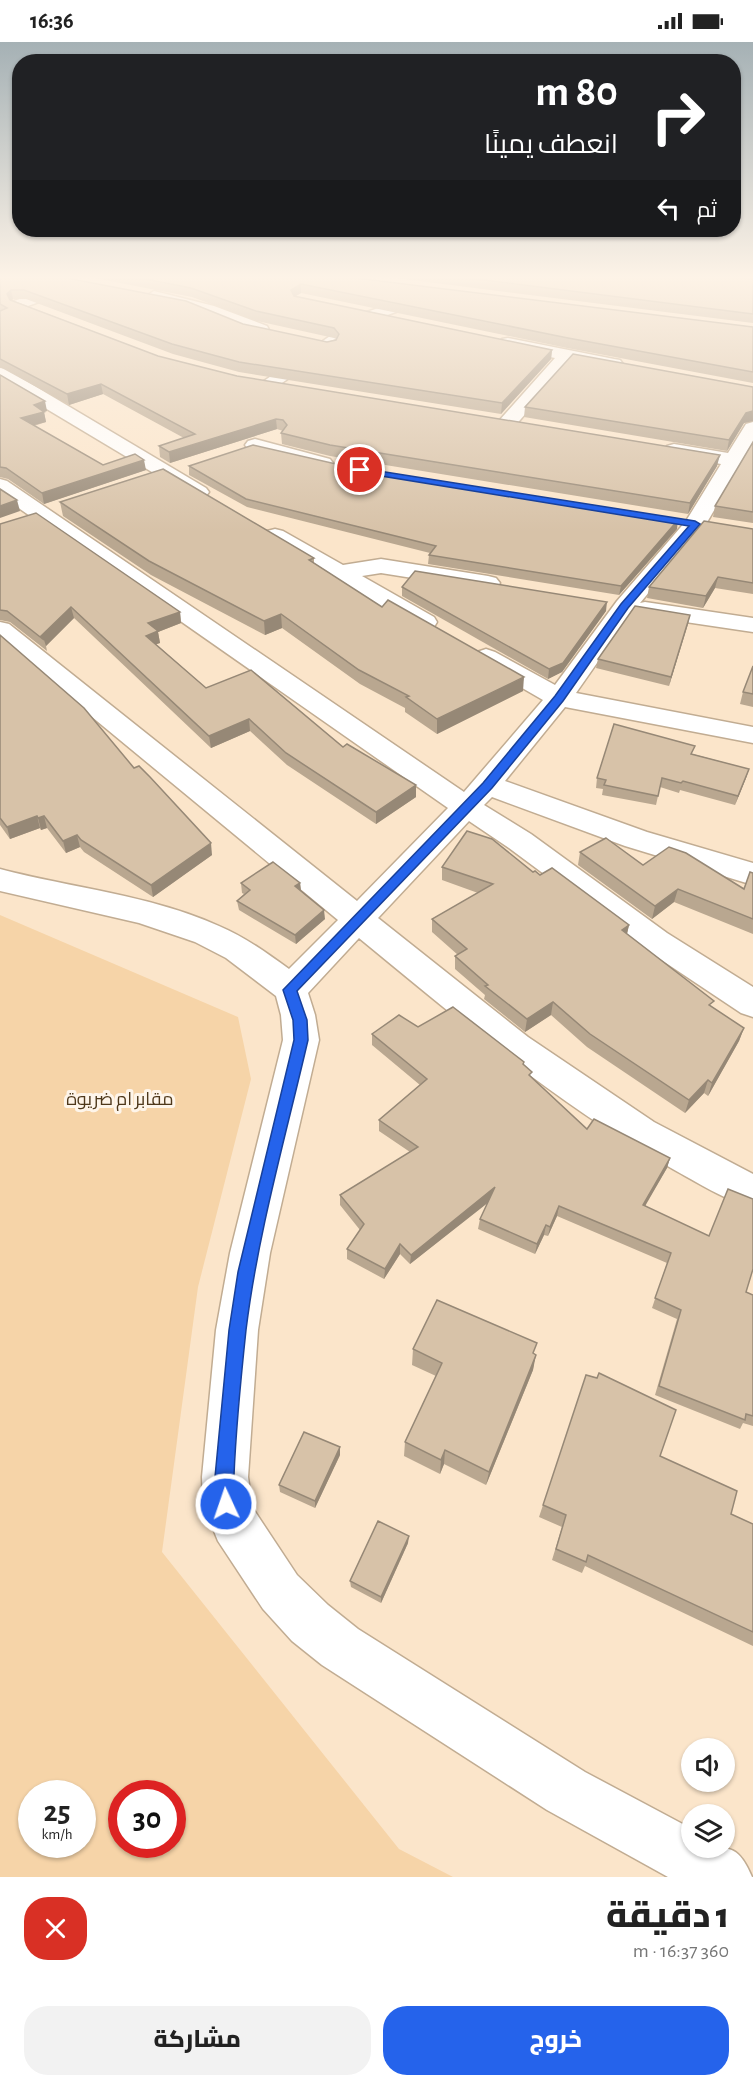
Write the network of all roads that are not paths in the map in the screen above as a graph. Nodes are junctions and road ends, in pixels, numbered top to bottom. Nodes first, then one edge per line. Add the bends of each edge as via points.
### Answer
1 (303, 361) edge
2 (562, 361) edge
3 (597, 361) edge
4 (625, 366) edge
5 (0, 373) edge
6 (248, 381) edge
7 (267, 385) junction
8 (296, 390) edge
9 (528, 427) edge
10 (753, 428) edge
11 (289, 433) edge
12 (255, 445) junction
13 (658, 447) edge
14 (234, 452) edge
15 (734, 460) junction
16 (338, 466) edge
17 (179, 470) junction
18 (146, 481) edge
19 (0, 485) edge
20 (218, 503) edge
21 (258, 526) edge
22 (339, 573) junction
23 (508, 586) edge
24 (613, 604) junction
25 (753, 625) edge
26 (0, 629) edge
27 (449, 635) edge
28 (469, 647) edge
29 (559, 698) junction
30 (753, 735) edge
31 (477, 796) junction
32 (753, 874) edge
33 (0, 880) edge
34 (359, 920) junction
35 (290, 990) junction
36 (753, 1004) edge
37 (753, 1192) edge
38 (724, 1877) edge

1 - 7 street
2 - 9 street via 501,423
3 - 4 street
5 - 17 street
6 - 7 street
7 - 8 street
10 - 15 street
11 - 12 street
12 - 14 street
12 - 16 street
13 - 15 street
15 - 24 street via 695,524
17 - 18 street
17 - 20 street
19 - 31 street
21 - 22 street
22 - 23 street via 381,566
22 - 27 street
24 - 25 street
24 - 29 street
26 - 34 street
28 - 29 street
29 - 30 street
29 - 31 street
31 - 32 street
31 - 34 street
31 - 36 street via 520,841 656,941
33 - 35 street via 203,931 232,945
34 - 35 street
34 - 37 street via 516,1047 641,1132
35 - 38 street via 300,1020 301,1040 250,1253 237,1330 225,1477 226,1504 235,1524 280,1592 340,1647 566,1791

